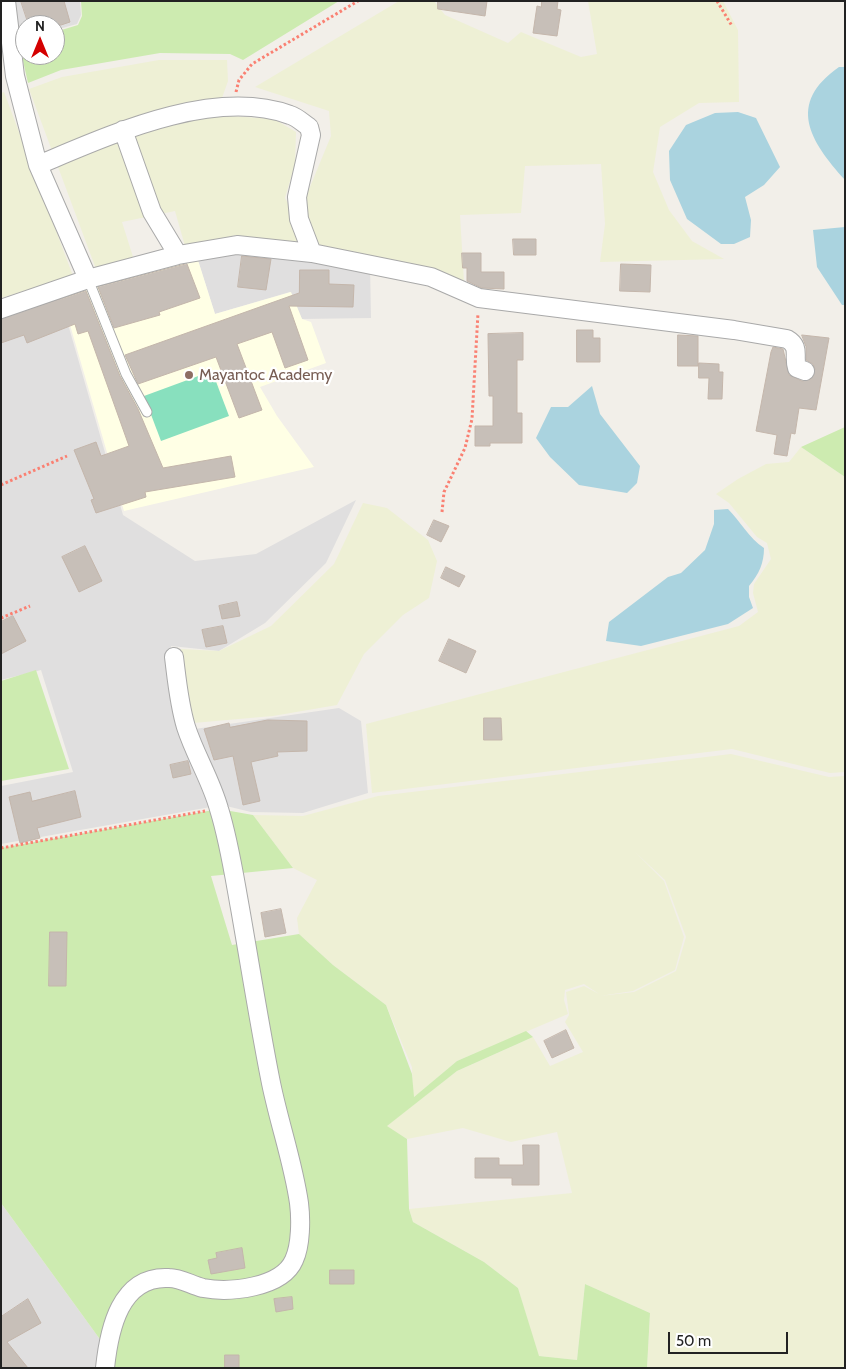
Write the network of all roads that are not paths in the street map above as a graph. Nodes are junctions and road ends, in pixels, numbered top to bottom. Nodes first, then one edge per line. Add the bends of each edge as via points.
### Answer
1 (6, 1) edge
2 (123, 130) junction
3 (38, 165) junction
4 (312, 253) junction
5 (178, 255) junction
6 (88, 279) junction
7 (1, 309) edge
8 (805, 371) dead end
9 (147, 412) dead end
10 (174, 657) dead end
11 (105, 1368) edge

1 - 3 street via 15,76
2 - 3 street
2 - 4 street via 212,107 252,107 291,115 309,127 311,142 298,197 298,219
2 - 5 street via 152,212
3 - 6 street
4 - 5 street via 237,245
4 - 8 street via 431,276 478,298 787,339 797,350 797,368
5 - 6 street
6 - 7 street
6 - 9 lane via 126,374
10 - 11 street via 186,728 219,809 233,869 270,1079 299,1204 298,1241 294,1261 284,1274 271,1282 212,1289 168,1278 149,1280 135,1287 122,1302 113,1322

